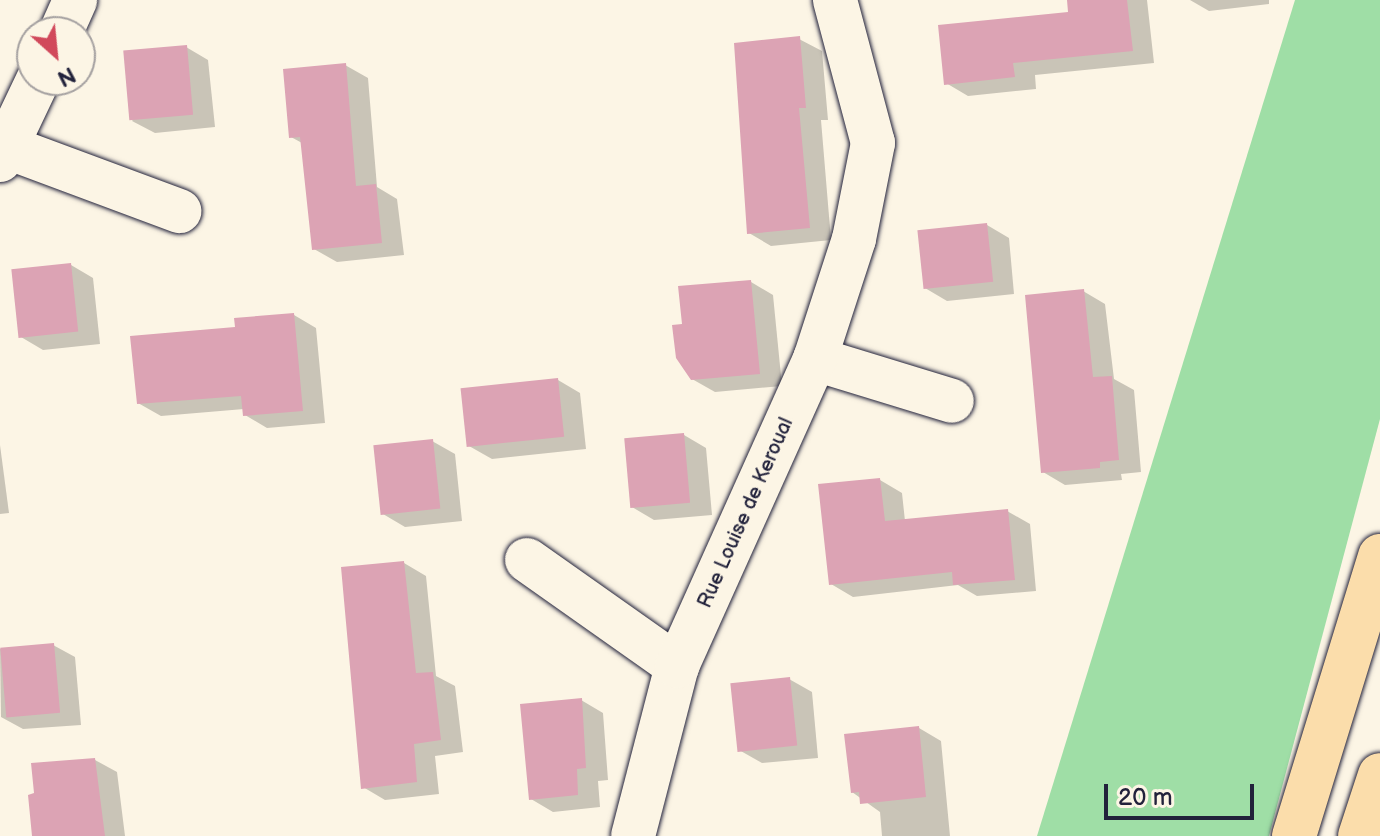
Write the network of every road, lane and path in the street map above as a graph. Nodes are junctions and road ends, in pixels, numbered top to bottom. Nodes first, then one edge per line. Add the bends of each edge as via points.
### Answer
1 (835, 0) edge
2 (31, 96) edge
3 (4, 154) edge
4 (179, 211) dead end
5 (815, 359) junction
6 (952, 401) dead end
7 (1380, 556) edge
8 (527, 560) dead end
9 (677, 666) junction
10 (1380, 775) edge
11 (645, 834) edge
12 (1294, 836) edge
13 (1360, 836) edge

1 - 5 street, Rue Louise de Keroual via 873,143 854,239
2 - 3 street
3 - 4 street
5 - 6 street
5 - 9 street, Rue Louise de Keroual
7 - 12 main road
8 - 9 street
9 - 11 street, Rue Louise de Keroual
10 - 13 main road

